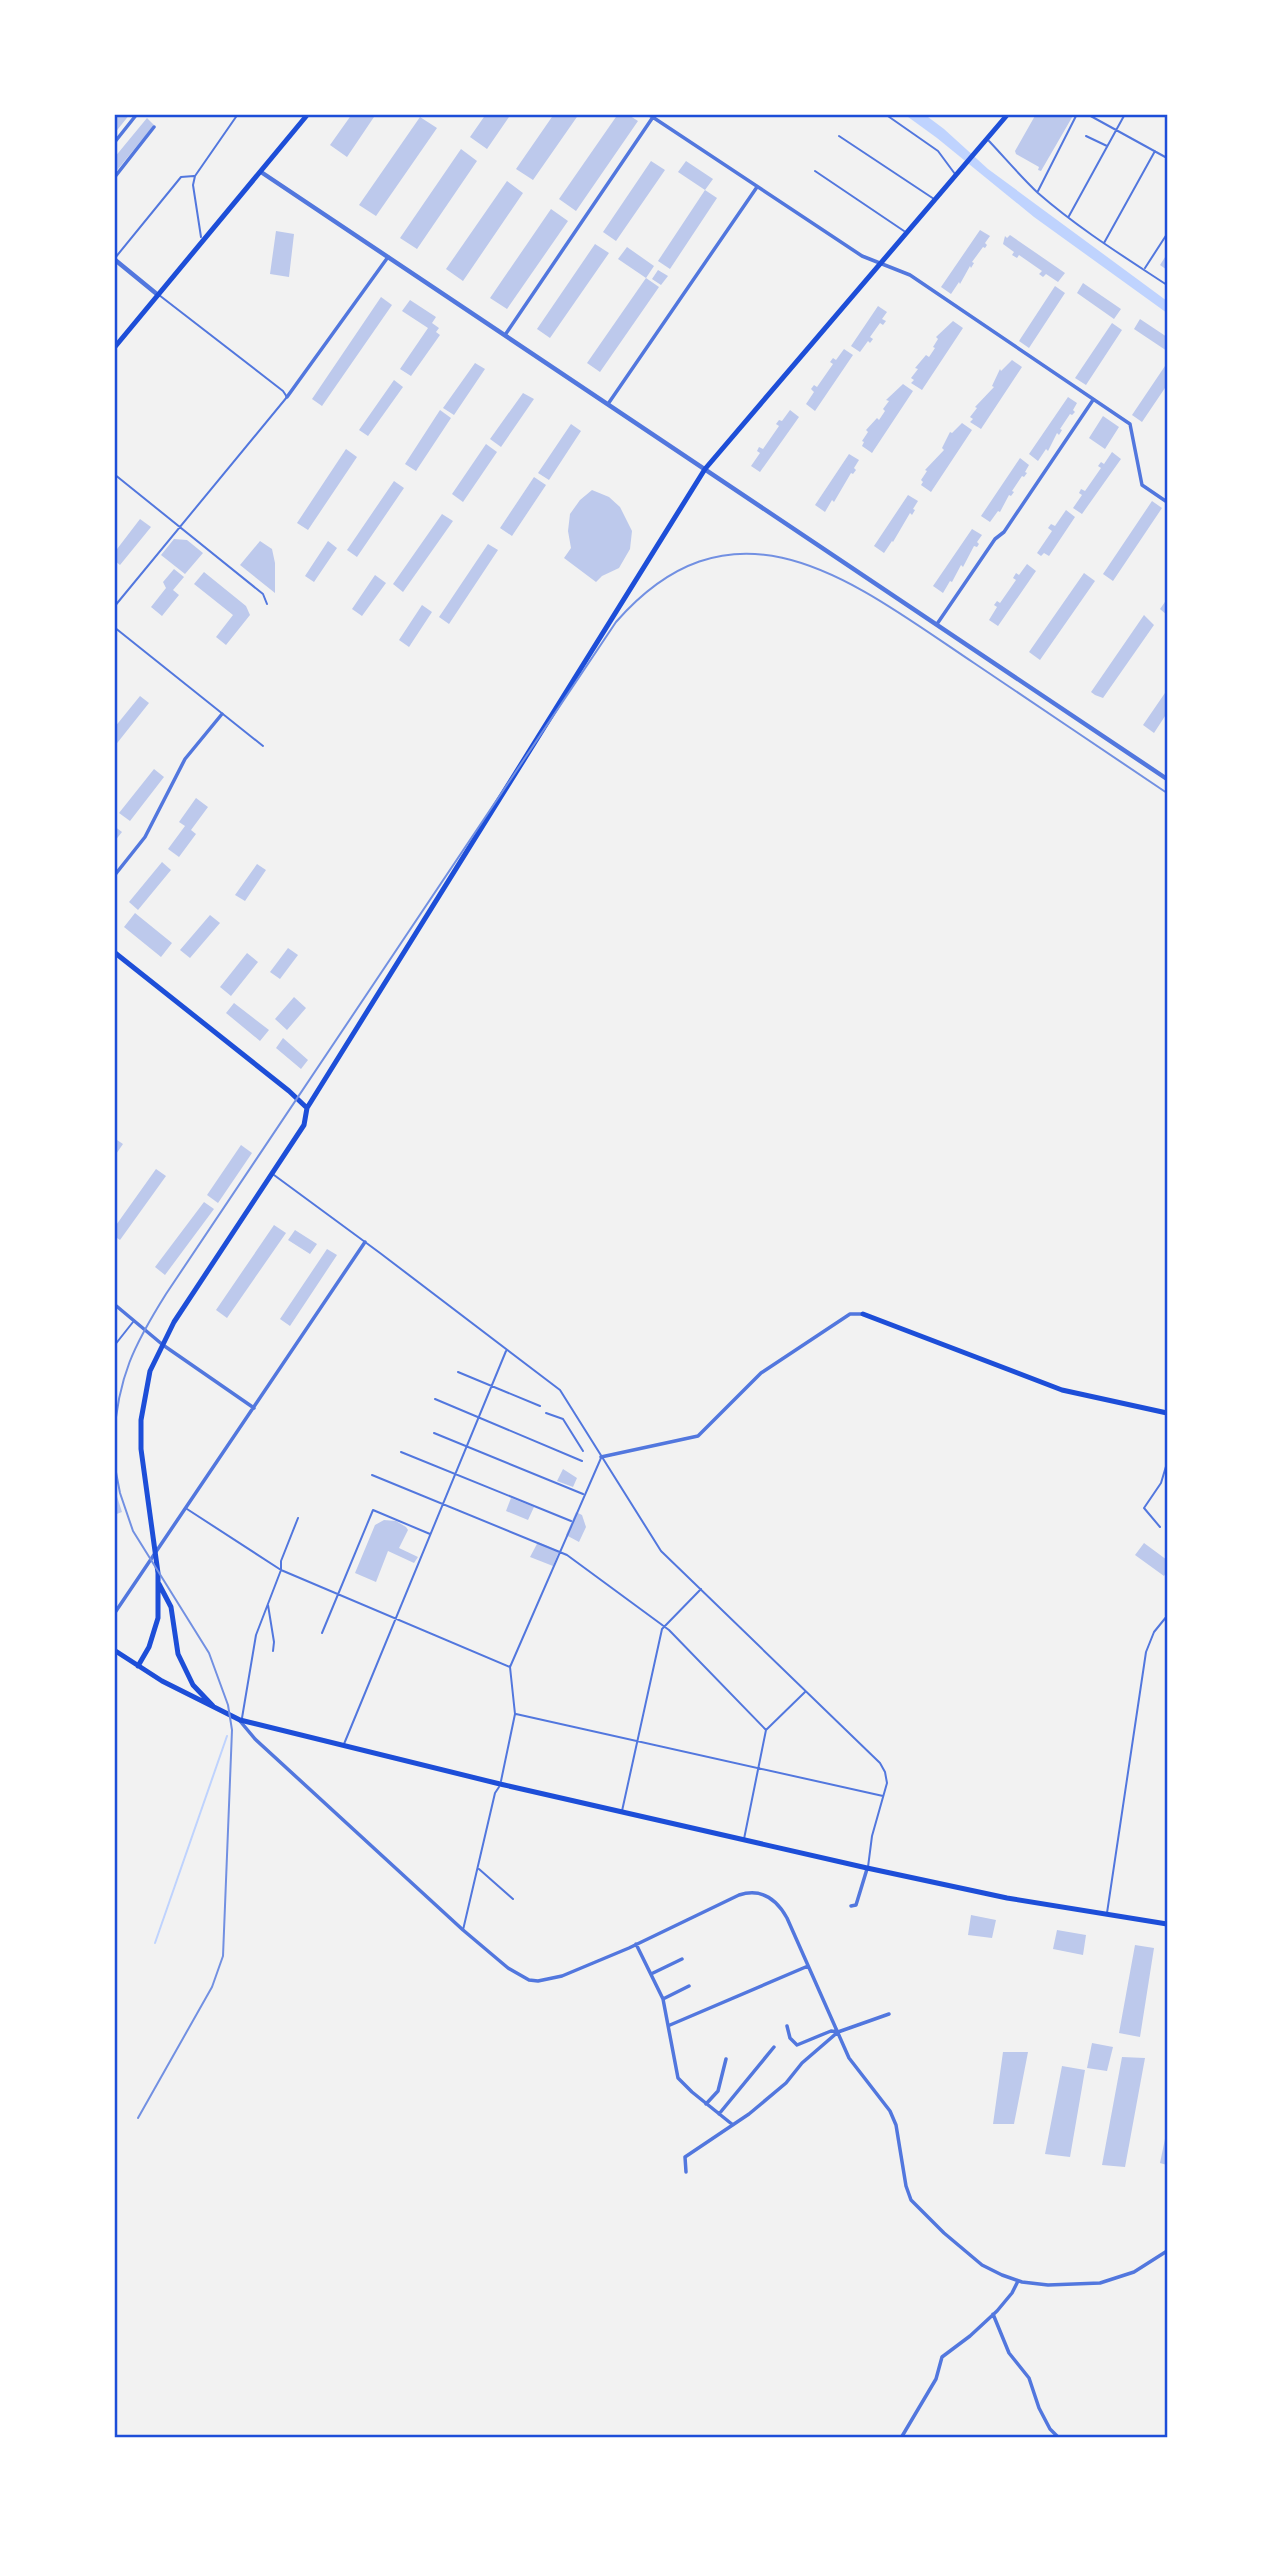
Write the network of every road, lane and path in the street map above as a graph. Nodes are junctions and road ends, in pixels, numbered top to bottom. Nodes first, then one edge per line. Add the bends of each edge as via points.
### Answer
1 (137, 114) edge
2 (238, 114) edge
3 (308, 114) edge
4 (648, 114) edge
5 (885, 114) edge
6 (1008, 114) edge
7 (1077, 114) edge
8 (1087, 114) edge
9 (1125, 114) edge
10 (653, 117) junction
11 (154, 127) dead end
12 (1117, 130) junction
13 (839, 136) dead end
14 (1086, 136) dead end
15 (987, 139) junction
16 (114, 143) edge
17 (1108, 146) junction
18 (1155, 151) junction
19 (1167, 158) edge
20 (815, 171) dead end
21 (261, 172) junction
22 (956, 175) junction
23 (195, 176) junction
24 (114, 178) edge
25 (757, 187) junction
26 (1037, 192) junction
27 (935, 200) junction
28 (1069, 217) junction
29 (906, 233) junction
30 (1167, 234) edge
31 (202, 242) junction
32 (1103, 243) junction
33 (388, 257) junction
34 (114, 259) edge
35 (882, 262) junction
36 (1144, 270) junction
37 (1167, 285) edge
38 (158, 295) junction
39 (505, 335) junction
40 (114, 348) edge
41 (286, 397) junction
42 (1094, 399) junction
43 (608, 404) junction
44 (705, 470) junction
45 (114, 474) edge
46 (1167, 502) edge
47 (178, 526) junction
48 (267, 604) dead end
49 (114, 607) edge
50 (937, 624) junction
51 (114, 627) edge
52 (222, 713) junction
53 (263, 746) dead end
54 (1167, 779) edge
55 (114, 876) edge
56 (114, 952) edge
57 (307, 1108) junction
58 (272, 1174) junction
59 (365, 1241) junction
60 (114, 1304) edge
61 (863, 1314) joint
62 (134, 1320) junction
63 (163, 1345) junction
64 (114, 1346) edge
65 (507, 1350) junction
66 (458, 1371) dead end
67 (492, 1386) junction
68 (435, 1399) dead end
69 (540, 1406) dead end
70 (254, 1408) junction
71 (545, 1413) dead end
72 (1167, 1413) edge
73 (479, 1418) junction
74 (434, 1433) dead end
75 (466, 1447) junction
76 (583, 1451) dead end
77 (401, 1452) dead end
78 (601, 1457) junction
79 (582, 1461) dead end
80 (1167, 1463) edge
81 (372, 1475) dead end
82 (455, 1475) junction
83 (583, 1494) junction
84 (443, 1504) junction
85 (186, 1509) junction
86 (298, 1518) dead end
87 (572, 1522) junction
88 (1160, 1527) dead end
89 (430, 1534) junction
90 (559, 1551) junction
91 (155, 1554) junction
92 (281, 1570) junction
93 (158, 1581) junction
94 (701, 1589) junction
95 (338, 1594) junction
96 (268, 1604) junction
97 (114, 1614) edge
98 (1167, 1616) edge
99 (395, 1618) junction
100 (663, 1628) junction
101 (322, 1633) dead end
102 (114, 1650) edge
103 (272, 1651) dead end
104 (138, 1666) junction
105 (510, 1667) junction
106 (806, 1691) junction
107 (215, 1709) junction
108 (515, 1714) junction
109 (240, 1721) junction
110 (766, 1730) junction
111 (637, 1741) junction
112 (343, 1745) junction
113 (758, 1768) junction
114 (500, 1784) junction
115 (883, 1796) junction
116 (621, 1812) junction
117 (744, 1840) junction
118 (478, 1868) junction
119 (867, 1868) junction
120 (513, 1899) dead end
121 (851, 1906) dead end
122 (1107, 1914) junction
123 (1167, 1924) edge
124 (463, 1930) junction
125 (636, 1944) junction
126 (682, 1959) dead end
127 (808, 1966) junction
128 (651, 1974) junction
129 (689, 1986) dead end
130 (663, 1999) junction
131 (889, 2014) dead end
132 (670, 2025) junction
133 (787, 2026) dead end
134 (838, 2032) junction
135 (774, 2047) dead end
136 (726, 2059) dead end
137 (706, 2104) junction
138 (719, 2114) junction
139 (733, 2125) junction
140 (686, 2172) dead end
141 (1167, 2251) edge
142 (1018, 2281) junction
143 (993, 2314) junction
144 (1058, 2437) edge
145 (901, 2438) edge

1 - 16 street
2 - 23 lane
3 - 21 main road
4 - 10 street
5 - 22 lane via 938,151
6 - 15 main road
7 - 26 lane
8 - 12 lane
9 - 12 lane
10 - 25 street
10 - 39 street
11 - 24 street
12 - 17 lane
12 - 18 lane
13 - 27 lane
14 - 17 lane
15 - 22 main road
15 - 26 lane
17 - 28 lane
18 - 19 lane
18 - 32 lane
20 - 29 lane
21 - 31 main road
21 - 33 street
22 - 27 main road
23 - 31 lane
23 - 34 lane via 181,177
25 - 35 street via 862,256
25 - 43 street
26 - 28 lane
27 - 29 main road
28 - 32 lane
29 - 35 main road
30 - 36 lane
31 - 38 main road
32 - 36 lane
33 - 39 street
33 - 41 street
34 - 38 street
35 - 42 street via 910,275
35 - 44 main road
36 - 37 lane
38 - 40 main road
38 - 41 lane
39 - 43 street
41 - 47 lane
42 - 46 street via 1130,424 1142,485
42 - 50 street
43 - 44 street
44 - 50 street
44 - 57 main road
45 - 47 lane
47 - 48 lane via 263,594
47 - 49 lane
50 - 54 street
51 - 52 lane
52 - 53 lane
52 - 55 street via 185,759 145,837
56 - 57 main road
57 - 58 main road via 304,1125
58 - 59 lane
58 - 63 main road
59 - 65 lane
59 - 70 street
60 - 62 street
61 - 72 main road via 1062,1390
61 - 78 street via 850,1314 761,1373 698,1436
62 - 63 street
62 - 64 lane
63 - 70 street
63 - 91 main road via 150,1371 141,1420
65 - 67 lane
65 - 78 lane via 560,1390
66 - 67 lane
67 - 69 lane
67 - 73 lane
68 - 73 lane
70 - 85 street
71 - 76 lane via 563,1419
73 - 75 lane
73 - 79 lane
74 - 75 lane
75 - 82 lane
75 - 83 lane
77 - 82 lane
78 - 83 lane
78 - 94 lane via 655,1543
80 - 88 lane via 1161,1483 1144,1508
81 - 84 lane
82 - 84 lane
82 - 87 lane
83 - 87 lane
84 - 89 lane
84 - 90 lane
85 - 91 street
85 - 92 lane
86 - 92 lane
87 - 90 lane
89 - 95 lane via 373,1510
89 - 99 lane
90 - 100 lane
90 - 105 lane
91 - 93 main road
91 - 97 street
92 - 95 lane
92 - 96 lane
93 - 104 main road via 158,1618
93 - 107 main road via 171,1607 178,1654 194,1685
94 - 100 lane
94 - 106 lane
95 - 99 lane
95 - 101 lane
96 - 103 lane
96 - 109 lane via 256,1635
98 - 122 lane via 1146,1652
99 - 105 lane
99 - 112 lane
100 - 110 lane
100 - 111 lane
102 - 104 main road
104 - 107 main road
105 - 108 lane
106 - 110 lane
106 - 115 lane via 880,1763 887,1783
107 - 109 main road
108 - 111 lane
108 - 114 lane
109 - 112 main road
109 - 124 street
110 - 113 lane
111 - 113 lane
111 - 116 lane
112 - 114 main road
113 - 115 lane
113 - 117 lane
114 - 116 main road
114 - 118 lane
115 - 119 lane
116 - 117 main road
117 - 119 main road
118 - 120 lane
118 - 124 lane
119 - 121 street via 856,1905
119 - 122 main road
122 - 123 main road
124 - 125 street via 508,1968 538,1981 562,1976
125 - 127 street via 739,1895 759,1892 782,1909
125 - 128 street
126 - 128 street
127 - 132 street
127 - 134 street
128 - 130 street
129 - 130 street
130 - 132 street
131 - 134 street
132 - 137 street via 678,2078
133 - 134 street via 797,2045
134 - 139 street via 786,2083
134 - 142 street via 849,2058 890,2111 911,2200 982,2265
135 - 138 street
136 - 137 street via 718,2091
137 - 138 street
138 - 139 street
139 - 140 street via 685,2157
141 - 142 street via 1134,2272 1100,2283 1048,2286
142 - 143 street
143 - 144 street via 1009,2353 1030,2378 1039,2408
143 - 145 street via 942,2357 936,2379

